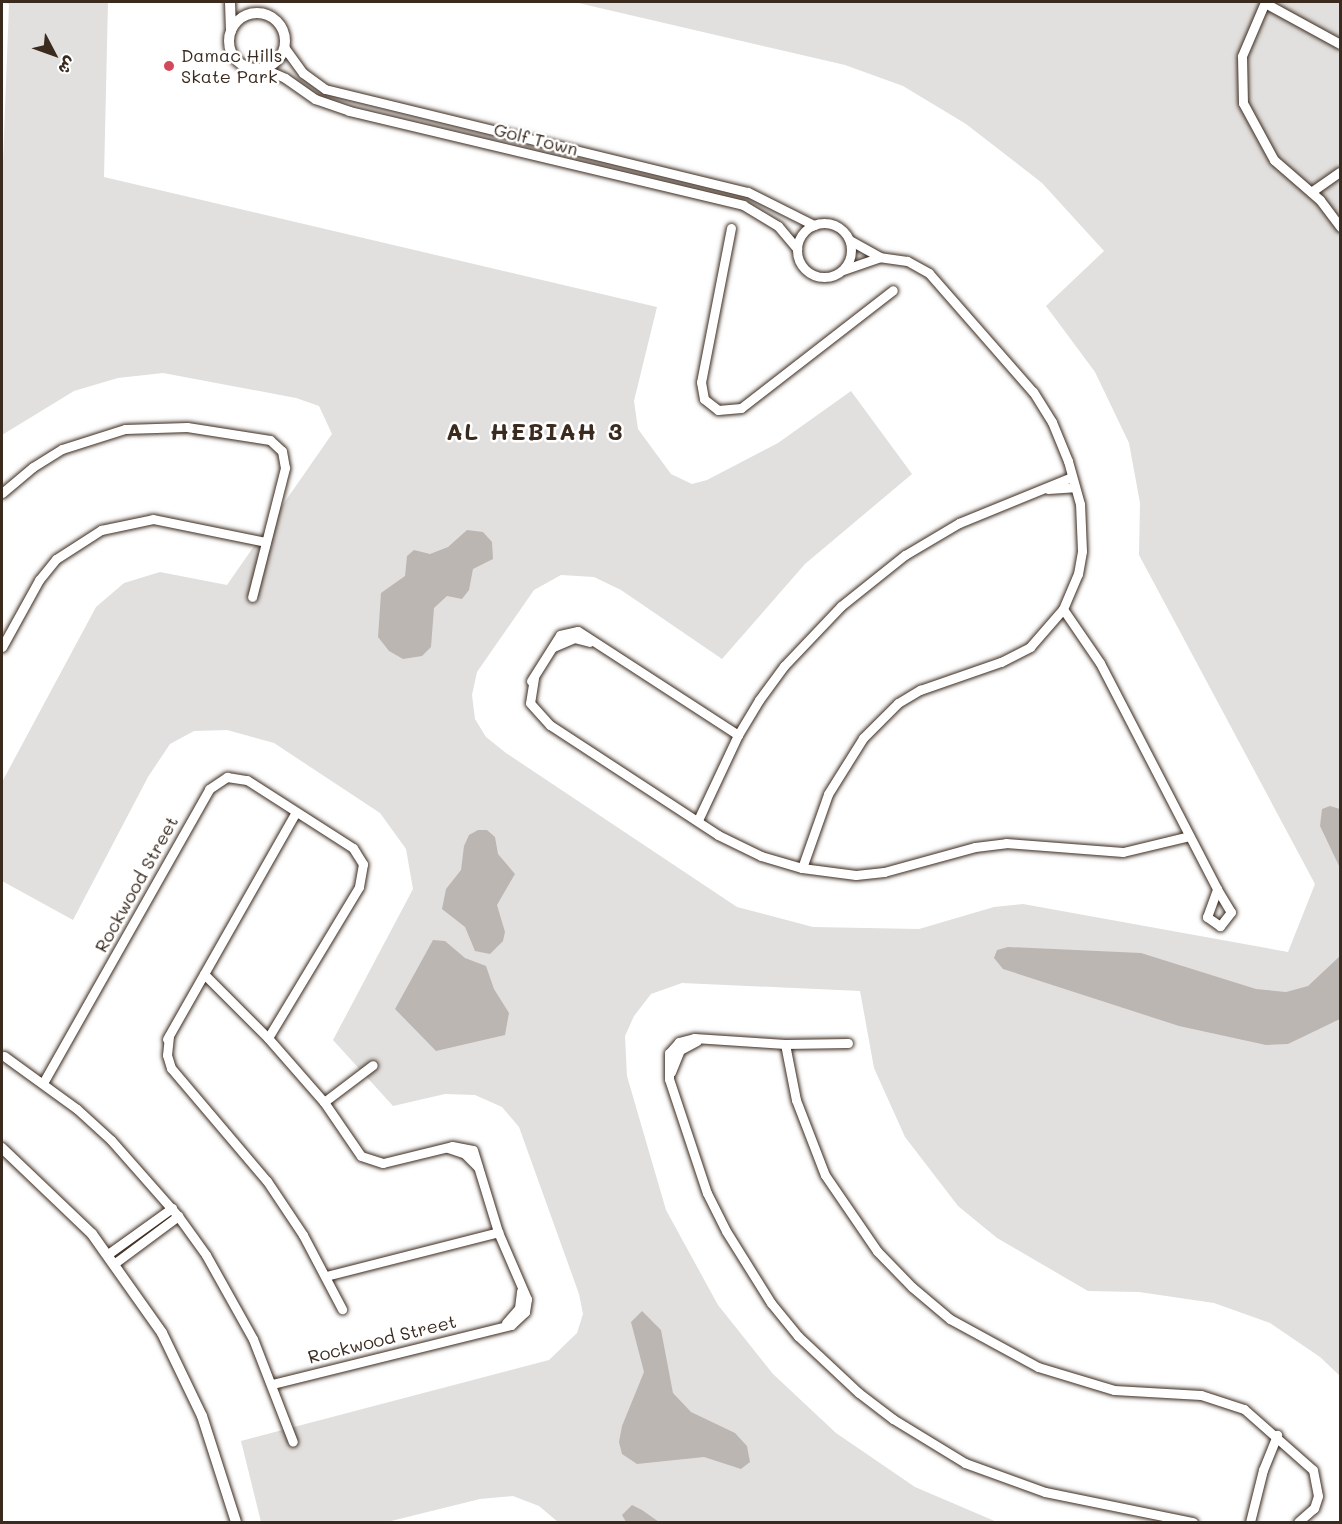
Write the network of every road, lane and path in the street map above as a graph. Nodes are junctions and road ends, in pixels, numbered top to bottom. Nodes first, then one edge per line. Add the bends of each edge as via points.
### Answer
1 (230, 2) edge
2 (253, 2) edge
3 (1265, 2) edge
4 (265, 14) junction
5 (231, 32) junction
6 (1341, 44) edge
7 (284, 47) junction
8 (262, 68) junction
9 (1341, 172) edge
10 (1311, 192) junction
11 (814, 225) junction
12 (1341, 227) edge
13 (731, 228) dead end
14 (849, 240) junction
15 (797, 249) junction
16 (880, 257) junction
17 (840, 272) junction
18 (893, 290) dead end
19 (1073, 482) junction
20 (2, 494) edge
21 (266, 542) junction
22 (252, 597) dead end
23 (1063, 609) junction
24 (1052, 625) junction
25 (1074, 629) junction
26 (2, 647) edge
27 (738, 735) junction
28 (296, 812) junction
29 (698, 820) junction
30 (1189, 836) junction
31 (802, 868) junction
32 (1217, 889) dead end
33 (204, 974) junction
34 (268, 1038) junction
35 (848, 1043) dead end
36 (784, 1044) junction
37 (4, 1056) dead end
38 (373, 1065) dead end
39 (43, 1083) junction
40 (324, 1102) junction
41 (2, 1148) edge
42 (175, 1212) junction
43 (498, 1232) junction
44 (111, 1259) junction
45 (326, 1276) junction
46 (342, 1309) dead end
47 (272, 1384) junction
48 (1277, 1435) junction
49 (293, 1442) dead end
50 (236, 1522) edge
51 (1193, 1522) edge
52 (1250, 1522) edge
53 (1298, 1522) edge

1 - 5 street
2 - 4 street
3 - 6 street
3 - 10 street via 1242,56 1243,103 1274,160
4 - 5 street via 245,16
4 - 7 street via 281,27
5 - 8 street via 230,46 236,59 250,68
7 - 8 street via 276,61
7 - 11 street, Golf Town via 303,73 325,88 748,192
8 - 15 street, Golf Town via 315,99 349,111 743,205 778,226
9 - 10 street
10 - 12 street
11 - 14 street via 831,224
11 - 15 street via 806,230
13 - 18 street via 701,382 704,399 718,410 741,408
14 - 16 street
14 - 17 street via 848,263
15 - 17 street via 798,259 810,274 831,276
16 - 17 street
16 - 19 street via 908,261 929,273 991,342 1042,404 1061,441
19 - 23 street via 1081,514 1082,551 1078,574
19 - 27 street via 959,523 872,580 833,613 784,666
20 - 21 street via 62,449 125,429 187,427 270,440 282,451 285,462
21 - 22 street
21 - 26 street via 153,519 101,530 56,559 39,580
23 - 24 street
23 - 25 street
24 - 25 street
24 - 31 street via 1018,654 920,690 879,720 828,794
25 - 30 street via 1100,663
27 - 29 street
27 - 29 street via 599,646 574,638 550,649 525,692 526,708 537,720
28 - 33 street
28 - 34 street, Rockwood Street via 353,848 361,858 363,876
28 - 39 street, Rockwood Street via 241,778 227,777 213,785
29 - 31 street via 739,846
30 - 31 street via 1124,852 1006,843 856,875
30 - 32 street
33 - 34 street, Rockwood Street
33 - 45 street via 169,1036 161,1059 168,1072 182,1082 267,1181
34 - 40 street, Rockwood Street
35 - 36 street
36 - 48 street via 799,1110 825,1175 877,1251 951,1319 1038,1367 1114,1390 1223,1400 1244,1409
36 - 51 street via 702,1039 680,1050 669,1079 707,1193 747,1268 798,1336 859,1394 928,1443 1004,1479 1086,1502
37 - 39 street
38 - 40 street
39 - 42 street via 111,1140
40 - 43 street, Rockwood Street via 355,1149 368,1160 383,1163 467,1146 477,1156
41 - 44 street via 63,1203
42 - 44 street
42 - 47 street via 231,1297
43 - 45 street
43 - 47 street, Rockwood Street via 527,1299 525,1312 517,1322
44 - 50 street via 162,1334 186,1379 216,1454
45 - 46 street
47 - 49 street
48 - 52 street
48 - 53 street via 1313,1470 1318,1482 1314,1508

